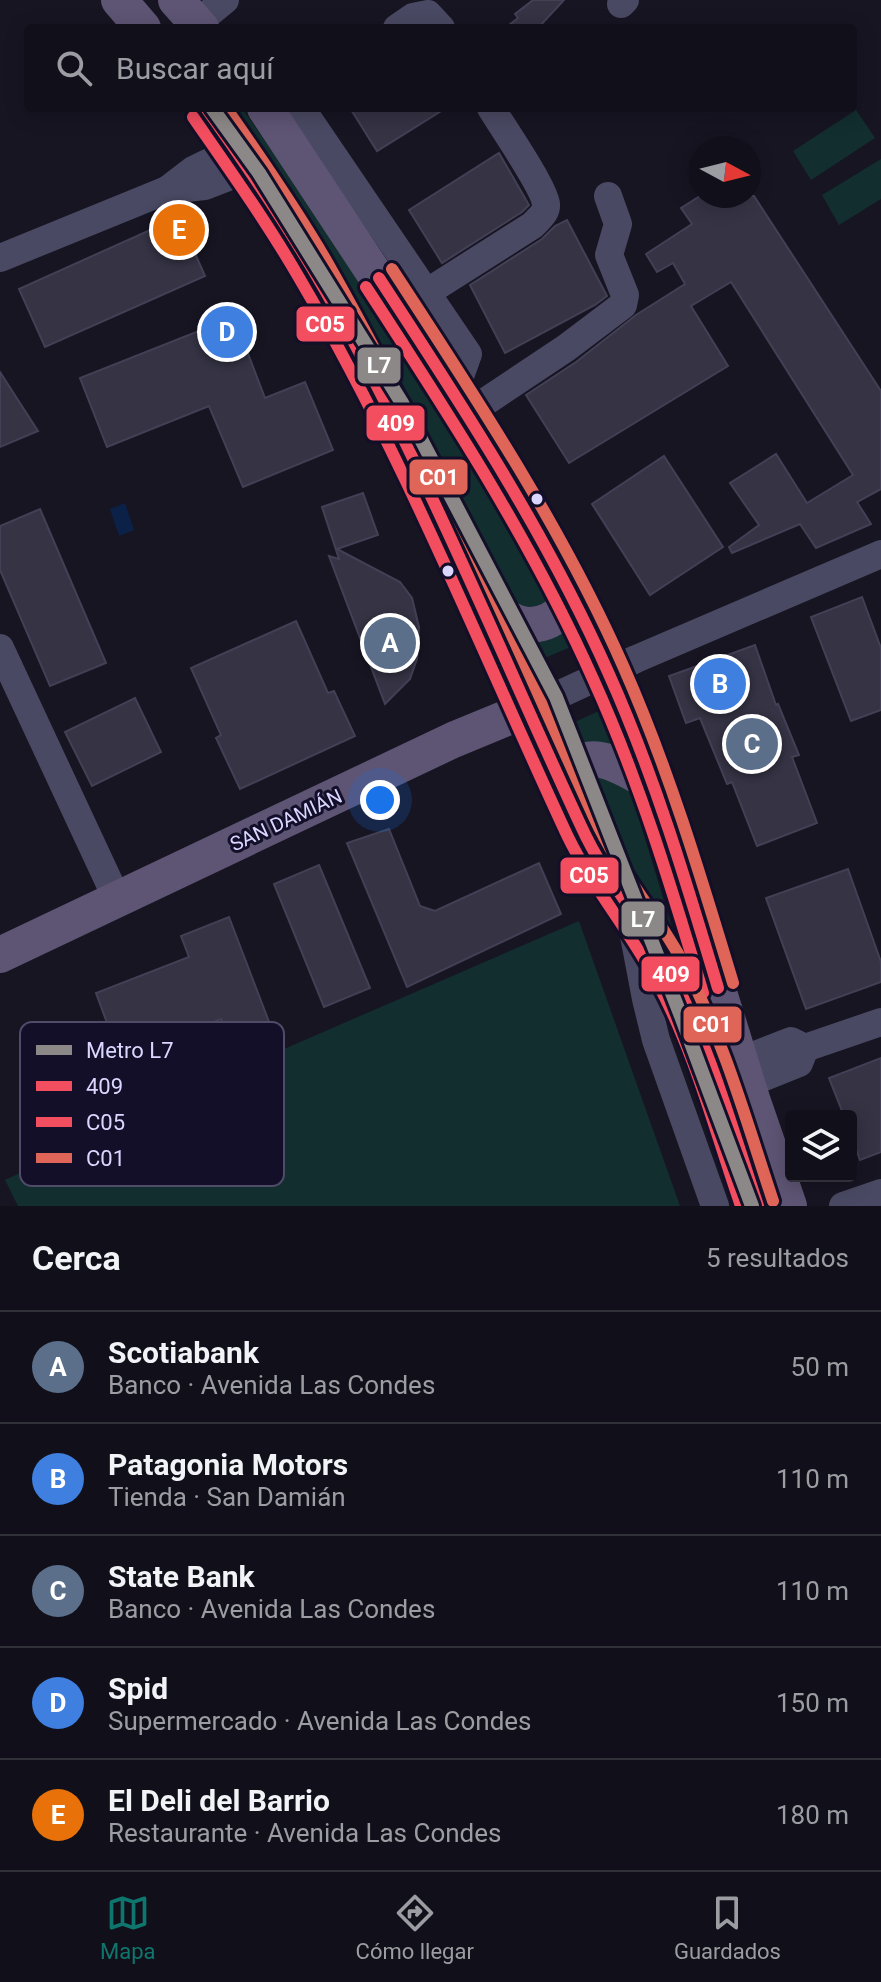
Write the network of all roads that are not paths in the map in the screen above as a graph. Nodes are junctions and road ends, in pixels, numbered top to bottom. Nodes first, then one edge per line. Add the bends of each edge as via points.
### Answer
1 (119, 0) edge
2 (225, 0) edge
3 (192, 17) edge
4 (140, 24) edge
5 (403, 24) edge
6 (437, 24) edge
7 (209, 112) edge
8 (268, 112) edge
9 (304, 112) edge
10 (493, 112) edge
11 (243, 159) junction
12 (608, 196) dead end
13 (0, 258) edge
14 (426, 293) junction
15 (461, 404) junction
16 (881, 554) edge
17 (476, 592) junction
18 (569, 594) junction
19 (0, 648) edge
20 (608, 672) junction
21 (528, 709) junction
22 (655, 786) junction
23 (564, 789) junction
24 (117, 899) junction
25 (628, 903) junction
26 (1, 953) edge
27 (881, 1022) edge
28 (744, 1072) junction
29 (881, 1193) edge
30 (715, 1206) edge
31 (758, 1206) edge
32 (789, 1206) edge
33 (843, 1206) edge

1 - 4 main road
2 - 3 street
5 - 6 street via 428,14
7 - 11 main road
8 - 15 main road
9 - 14 street
10 - 14 street via 546,202 545,213
11 - 13 street via 193,170 167,190
11 - 17 main road via 340,316
12 - 15 street via 618,224 609,255 625,295 623,305 579,339
14 - 15 street via 468,354
15 - 18 main road
16 - 20 street, SAN DAMIÁN
17 - 18 main road via 506,617 531,625 554,618
17 - 21 main road
18 - 20 main road
19 - 24 street
20 - 21 street, SAN DAMIÁN
20 - 22 main road
21 - 23 main road
21 - 24 main road, SAN DAMIÁN
22 - 23 main road via 596,758 574,768
22 - 28 main road
23 - 25 main road via 599,862
24 - 26 main road, SAN DAMIÁN
25 - 30 street via 656,1040
25 - 31 main road via 693,1022
27 - 28 street via 805,1048 799,1063
28 - 32 main road
29 - 33 street

